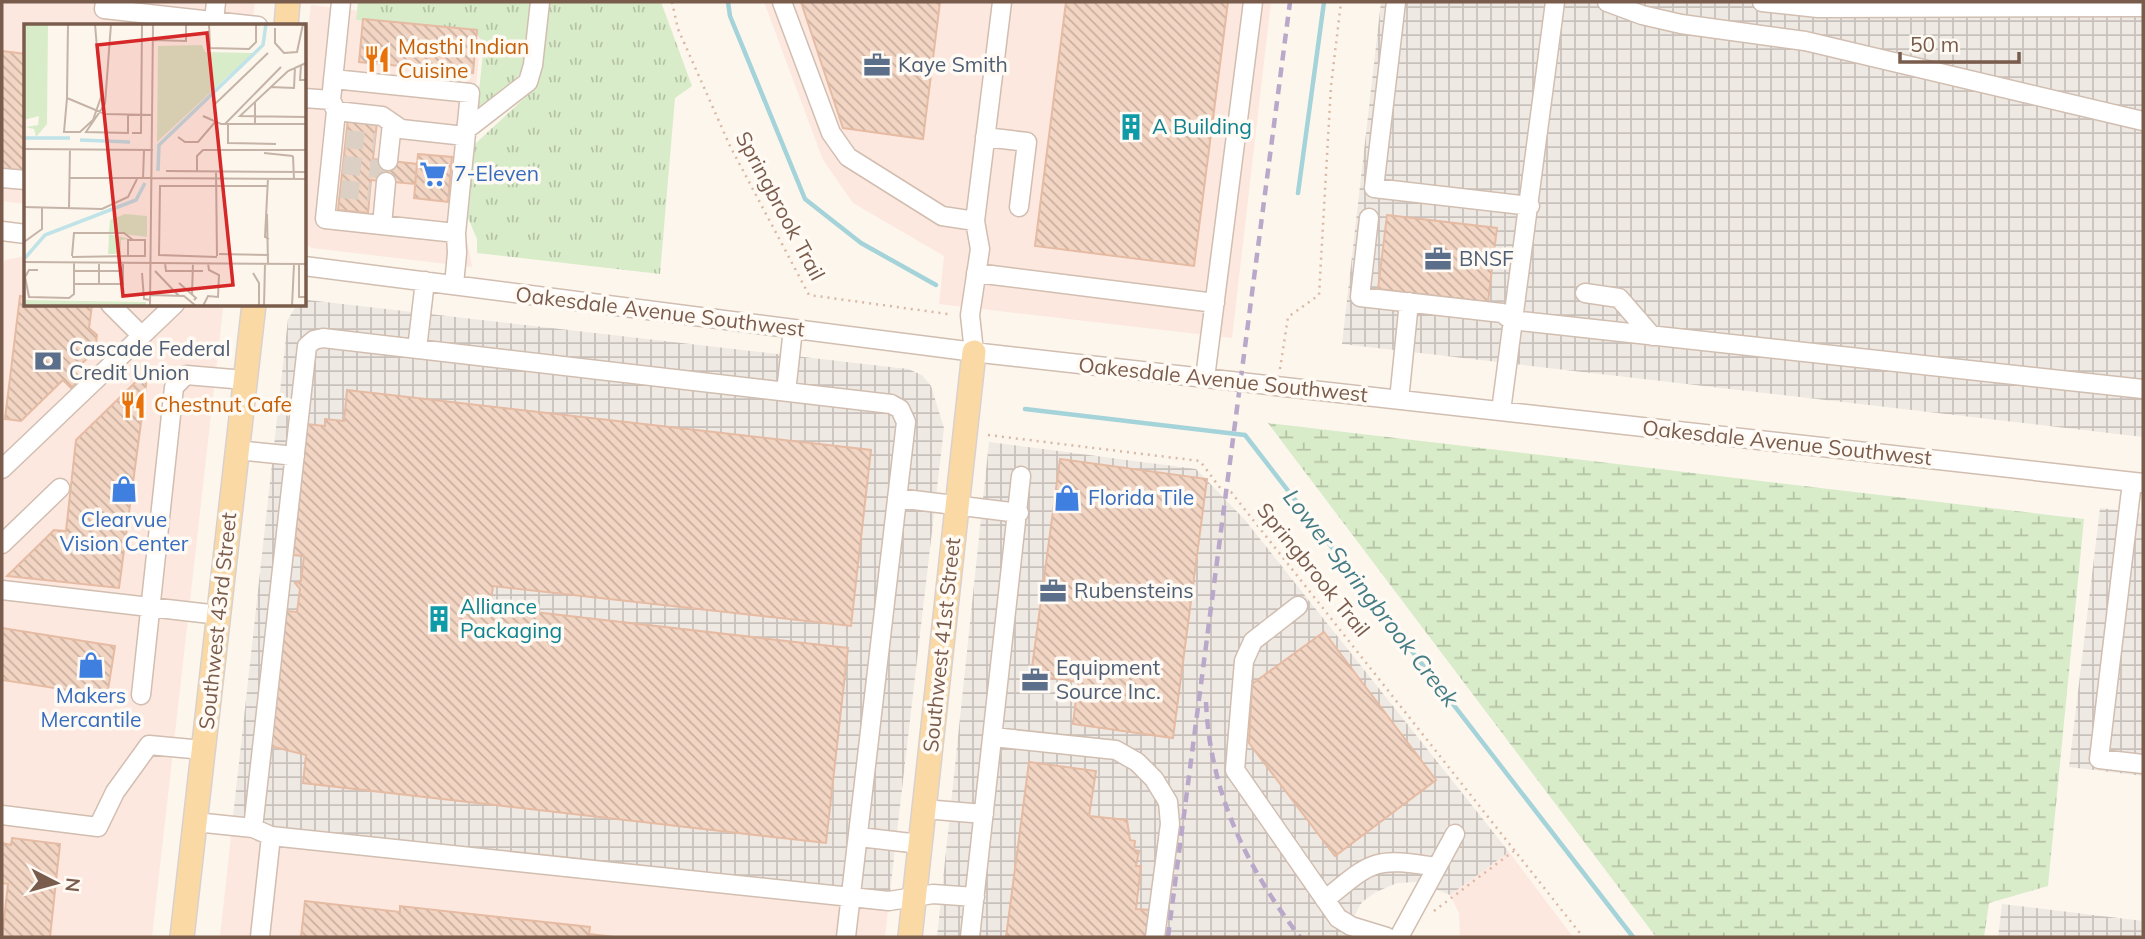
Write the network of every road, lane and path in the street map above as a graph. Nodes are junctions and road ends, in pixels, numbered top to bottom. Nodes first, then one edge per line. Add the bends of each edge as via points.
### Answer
1 (105, 2) edge
2 (216, 2) edge
3 (288, 2) edge
4 (341, 2) edge
5 (540, 2) edge
6 (672, 2) edge
7 (782, 2) edge
8 (1002, 2) edge
9 (1253, 2) edge
10 (1341, 2) edge
11 (1396, 2) edge
12 (1555, 2) edge
13 (1607, 2) edge
14 (1762, 2) edge
15 (2143, 7) edge
16 (214, 21) junction
17 (240, 24) edge
18 (286, 24) edge
19 (333, 79) junction
20 (306, 98) edge
21 (334, 105) junction
22 (2143, 121) edge
23 (392, 122) junction
24 (466, 133) junction
25 (985, 137) junction
26 (384, 149) dead end
27 (2, 177) edge
28 (24, 180) edge
29 (380, 189) dead end
30 (1530, 206) junction
31 (1019, 207) dead end
32 (1369, 218) dead end
33 (975, 221) junction
34 (382, 225) junction
35 (2, 231) edge
36 (456, 233) junction
37 (24, 234) edge
38 (306, 266) edge
39 (976, 273) junction
40 (425, 281) junction
41 (454, 285) junction
42 (1585, 293) dead end
43 (1409, 302) junction
44 (1214, 303) junction
45 (112, 306) edge
46 (173, 306) edge
47 (254, 306) edge
48 (948, 313) dead end
49 (1511, 320) junction
50 (793, 329) junction
51 (142, 336) junction
52 (1652, 336) junction
53 (417, 349) junction
54 (974, 352) junction
55 (1205, 378) junction
56 (245, 380) junction
57 (1279, 387) junction
58 (2143, 390) edge
59 (786, 391) junction
60 (1399, 400) junction
61 (1501, 411) junction
62 (988, 435) dead end
63 (237, 450) junction
64 (295, 456) junction
65 (2, 469) edge
66 (1021, 476) dead end
67 (2138, 483) edge
68 (60, 488) dead end
69 (897, 498) junction
70 (957, 504) junction
71 (1019, 513) junction
72 (2, 544) edge
73 (2, 590) edge
74 (1298, 606) dead end
75 (151, 607) junction
76 (219, 615) junction
77 (141, 695) dead end
78 (993, 737) junction
79 (203, 750) junction
80 (2143, 764) edge
81 (924, 808) junction
82 (984, 814) junction
83 (2, 815) edge
84 (195, 822) junction
85 (253, 828) junction
86 (1455, 834) dead end
87 (271, 836) junction
88 (859, 837) junction
89 (920, 844) junction
90 (1516, 850) junction
91 (1437, 867) junction
92 (915, 895) junction
93 (851, 896) junction
94 (975, 897) junction
95 (1325, 900) junction
96 (1433, 911) dead end
97 (182, 937) edge
98 (260, 937) edge
99 (846, 937) edge
100 (910, 937) edge
101 (970, 937) edge
102 (1155, 937) edge
103 (1387, 937) edge
104 (1399, 937) edge
105 (1583, 937) edge

1 - 16 street via 104,9
2 - 16 street
3 - 18 main road
4 - 19 street
5 - 24 street via 528,82
6 - 48 path, Springbrook Trail via 678,29 730,146 809,295
7 - 33 street via 831,133 848,158 942,216
8 - 25 street
9 - 44 street
10 - 57 path via 1331,86 1319,295 1288,317
11 - 30 street via 1374,188
12 - 30 street
13 - 22 street via 1681,24 1805,41
14 - 15 street via 1818,8
16 - 17 street
19 - 21 street
19 - 24 street via 470,93
20 - 21 street
21 - 23 street
21 - 34 street via 340,138 335,188 325,219
23 - 24 street via 401,129
23 - 26 street
24 - 36 street
25 - 31 street via 1027,142
25 - 33 street
27 - 28 street
29 - 34 street
30 - 49 street
32 - 43 street via 1360,297
33 - 39 street via 980,249
34 - 36 street
35 - 37 street
36 - 41 street
38 - 40 street, Oakesdale Avenue Southwest
39 - 44 street
39 - 54 street via 970,315
40 - 41 street, Oakesdale Avenue Southwest
40 - 53 street
41 - 50 street, Oakesdale Avenue Southwest
42 - 52 street via 1619,298
43 - 49 street via 1502,313
43 - 60 street
44 - 55 street
45 - 51 street
46 - 51 street
47 - 56 main road, Southwest 43rd Street
49 - 52 street
49 - 61 street
50 - 54 street, Oakesdale Avenue Southwest
50 - 59 street
51 - 65 street
52 - 58 street
53 - 59 street
53 - 64 street via 323,338 307,346
54 - 55 street, Oakesdale Avenue Southwest
54 - 70 main road, Southwest 41st Street
55 - 57 street, Oakesdale Avenue Southwest
56 - 63 main road, Southwest 43rd Street
56 - 75 street via 186,374 174,387
57 - 60 street, Oakesdale Avenue Southwest
59 - 69 street via 891,404 900,409 906,422
60 - 61 street, Oakesdale Avenue Southwest
61 - 67 street, Oakesdale Avenue Southwest
62 - 90 path, Springbrook Trail via 1200,461 1221,489 1231,492
63 - 64 street
63 - 76 main road, Southwest 43rd Street
64 - 85 street
66 - 71 street
67 - 80 street via 2099,759
68 - 72 street
69 - 70 street
69 - 88 street
70 - 71 street
70 - 81 main road, Southwest 41st Street
71 - 78 street
73 - 75 street
74 - 95 street via 1253,641 1244,661 1235,770
75 - 76 street
75 - 77 street
76 - 79 main road, Southwest 43rd Street
78 - 82 street
78 - 102 street via 1116,750 1154,779 1168,802 1170,824
79 - 83 street via 149,745 115,792 98,827
79 - 84 main road, Southwest 43rd Street
81 - 82 street
81 - 89 main road, Southwest 41st Street
82 - 94 street
84 - 85 street
84 - 97 main road, Southwest 43rd Street
85 - 87 street
86 - 91 street
87 - 93 street
87 - 98 street
88 - 89 street
88 - 93 street
89 - 92 main road, Southwest 41st Street
90 - 96 path
90 - 105 path, Springbrook Trail
91 - 95 street via 1400,861 1366,866
91 - 104 street
92 - 93 street via 890,901
92 - 94 street
92 - 100 main road, Southwest 41st Street
93 - 99 street
94 - 101 street
95 - 103 street via 1338,918 1351,926

